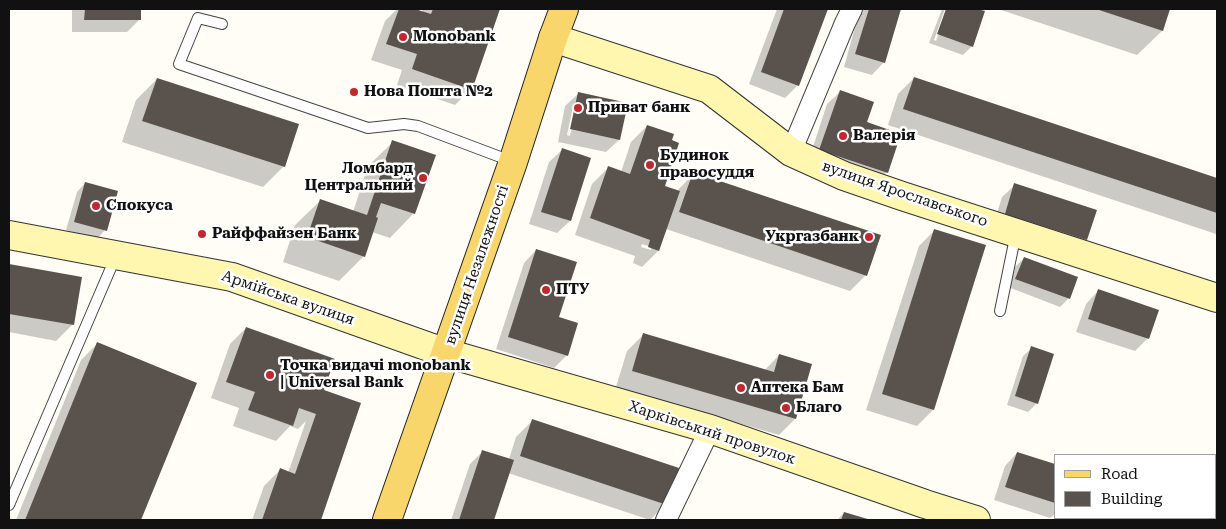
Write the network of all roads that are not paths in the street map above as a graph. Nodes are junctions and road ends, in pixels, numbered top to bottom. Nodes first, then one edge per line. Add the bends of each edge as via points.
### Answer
1 (564, 9) edge
2 (852, 9) edge
3 (222, 24) dead end
4 (553, 38) junction
5 (791, 152) junction
6 (513, 162) junction
7 (1016, 232) junction
8 (9, 234) edge
9 (116, 255) junction
10 (1217, 298) edge
11 (1000, 311) dead end
12 (446, 353) junction
13 (710, 429) junction
14 (9, 505) edge
15 (387, 520) edge
16 (666, 520) edge
17 (976, 520) edge

1 - 4 main road, вулиця Незалежності
2 - 5 street
3 - 6 lane via 198,18 179,64 368,128 404,124 418,126
4 - 5 street, вулиця Ярославського via 709,89
4 - 6 main road, вулиця Незалежності
5 - 7 street, вулиця Ярославського via 844,176
6 - 12 main road, вулиця Незалежності
7 - 10 street, вулиця Ярославського
7 - 11 lane
8 - 9 street, Армійська вулиця
9 - 12 street, Армійська вулиця via 232,277
9 - 14 lane
12 - 13 street, Харківський провулок
12 - 15 main road, вулиця Незалежності
13 - 16 street
13 - 17 street, Харківський провулок

